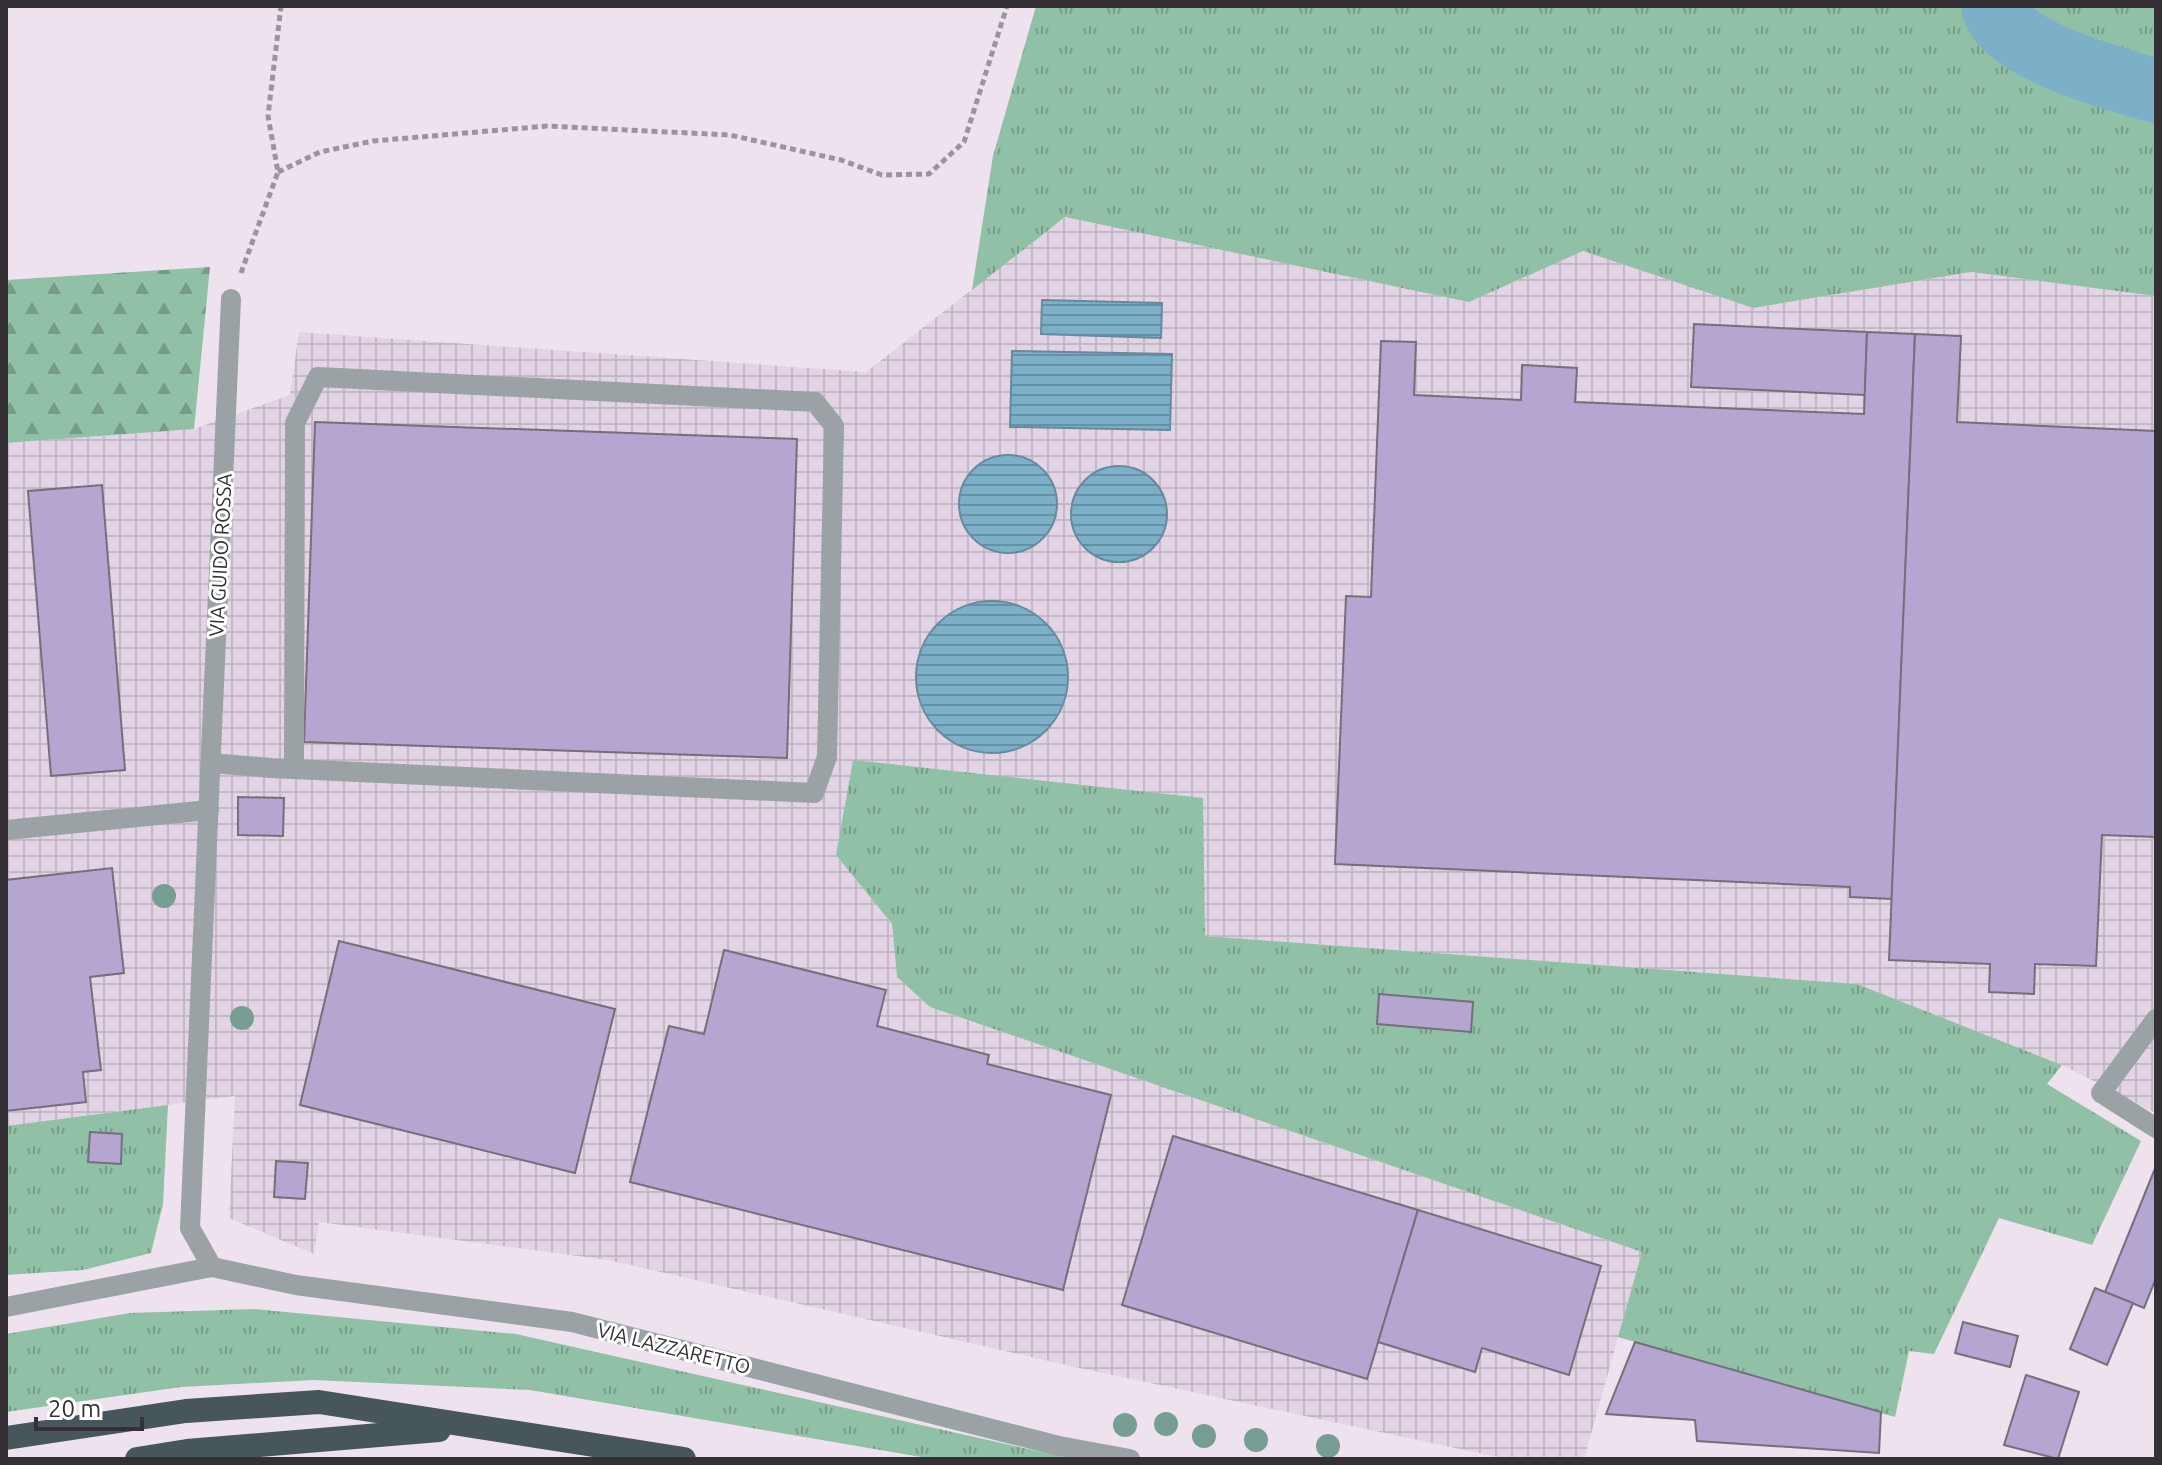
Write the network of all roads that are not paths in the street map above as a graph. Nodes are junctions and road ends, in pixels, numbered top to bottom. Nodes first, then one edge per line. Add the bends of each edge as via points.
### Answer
1 (231, 299) road end
2 (211, 763) junction
3 (294, 769) junction
4 (209, 810) junction
5 (6, 830) edge
6 (2156, 1019) edge
7 (2156, 1128) edge
8 (212, 1267) junction
9 (6, 1307) edge
10 (482, 1427) junction
11 (6, 1438) edge
12 (137, 1459) edge
13 (684, 1459) edge
14 (1130, 1459) edge

1 - 2 street, VIA GUIDO ROSSA
2 - 3 street
2 - 4 street, VIA GUIDO ROSSA
3 - 3 street via 814,793 827,757 834,426 815,402 318,377 295,423
4 - 5 street
4 - 8 street, VIA GUIDO ROSSA via 190,1228
6 - 7 street via 2101,1093
8 - 9 street
8 - 14 street, VIA LAZZARETTO via 296,1285 572,1322 1059,1446
10 - 11 highway via 319,1402 186,1411
10 - 12 highway
10 - 13 highway

